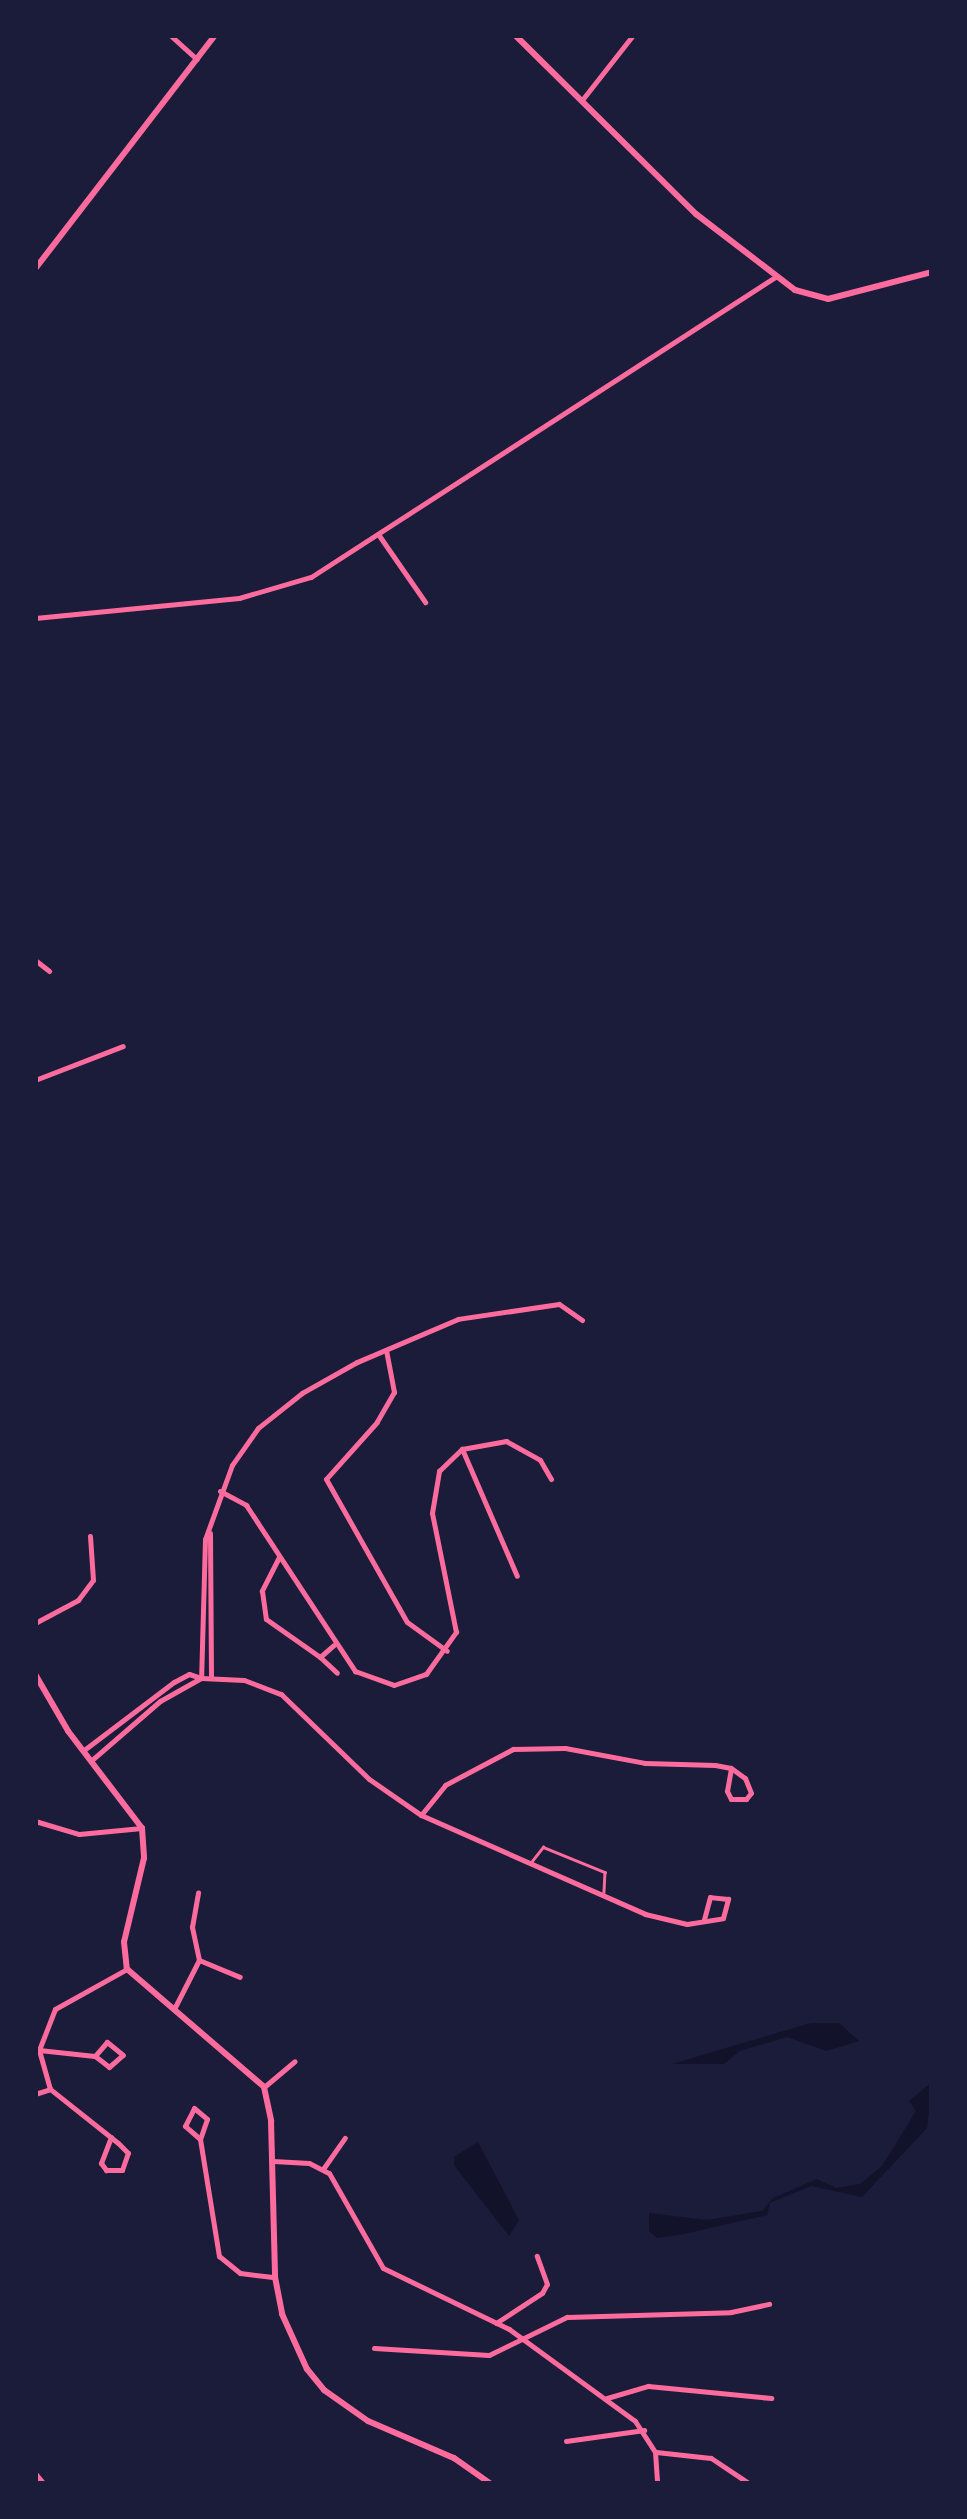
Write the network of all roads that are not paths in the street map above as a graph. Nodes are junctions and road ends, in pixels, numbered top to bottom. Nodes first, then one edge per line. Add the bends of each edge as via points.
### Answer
1 (170, 35) edge
2 (215, 35) edge
3 (515, 35) edge
4 (633, 35) edge
5 (197, 59) junction
6 (582, 100) junction
7 (35, 269) edge
8 (932, 272) edge
9 (774, 277) junction
10 (378, 534) junction
11 (425, 602) dead end
12 (35, 618) edge
13 (35, 960) edge
14 (49, 971) dead end
15 (123, 1046) dead end
16 (35, 1080) edge
17 (582, 1320) dead end
18 (386, 1350) junction
19 (462, 1449) junction
20 (551, 1479) dead end
21 (220, 1491) junction
22 (210, 1533) junction
23 (90, 1536) dead end
24 (279, 1556) junction
25 (516, 1576) dead end
26 (212, 1589) junction
27 (201, 1590) junction
28 (211, 1622) junction
29 (35, 1623) edge
30 (200, 1624) junction
31 (334, 1644) junction
32 (448, 1651) junction
33 (320, 1657) junction
34 (337, 1673) dead end
35 (35, 1674) edge
36 (210, 1676) junction
37 (201, 1678) junction
38 (84, 1750) junction
39 (92, 1760) junction
40 (731, 1768) junction
41 (420, 1814) junction
42 (35, 1821) edge
43 (142, 1828) junction
44 (532, 1863) junction
45 (198, 1893) dead end
46 (603, 1894) junction
47 (704, 1920) junction
48 (200, 1960) junction
49 (126, 1969) junction
50 (240, 1977) dead end
51 (172, 2011) junction
52 (35, 2024) edge
53 (44, 2025) junction
54 (39, 2050) junction
55 (95, 2056) junction
56 (295, 2060) dead end
57 (264, 2087) junction
58 (50, 2089) junction
59 (35, 2094) edge
60 (110, 2137) junction
61 (345, 2138) dead end
62 (200, 2139) junction
63 (274, 2161) junction
64 (322, 2169) junction
65 (537, 2256) dead end
66 (275, 2277) junction
67 (770, 2304) dead end
68 (496, 2323) junction
69 (525, 2339) junction
70 (374, 2348) dead end
71 (607, 2398) junction
72 (771, 2398) dead end
73 (644, 2430) junction
74 (566, 2441) dead end
75 (655, 2452) junction
76 (35, 2473) edge
77 (44, 2484) edge
78 (490, 2484) edge
79 (657, 2484) edge
80 (750, 2484) edge

1 - 5 street
2 - 5 street
3 - 6 street
4 - 6 street
5 - 7 street
6 - 9 street via 696,214
8 - 9 street via 818,300
9 - 10 street
10 - 11 street
10 - 12 street via 271,592
13 - 14 street
15 - 16 street
17 - 18 street via 559,1304 500,1310 458,1319
18 - 21 street via 283,1406 240,1451
18 - 32 street via 396,1384 390,1402 326,1478 407,1622
19 - 20 street via 494,1440 520,1446
19 - 25 street
19 - 32 street via 432,1488 457,1619
21 - 22 street
21 - 24 street via 241,1500
22 - 26 street
22 - 27 street
23 - 29 street via 93,1580 78,1600
24 - 31 street
24 - 33 street via 267,1574 261,1611
26 - 27 street
26 - 28 street
27 - 30 street
28 - 30 street
28 - 36 street
30 - 37 street
31 - 32 street via 355,1671 394,1684 426,1674
31 - 33 street
33 - 34 street
35 - 38 street
36 - 37 street
36 - 41 street via 281,1694 369,1779
37 - 38 street via 189,1674 174,1682
37 - 39 street via 160,1701
38 - 39 street
39 - 43 street
40 - 40 street via 744,1778 751,1794 746,1799 731,1800 726,1791
40 - 41 street via 565,1748 513,1750 445,1785
41 - 44 street
42 - 43 street via 79,1834
43 - 49 street via 144,1858 124,1942
44 - 46 street
44 - 46 lane via 543,1847 606,1872
45 - 48 street via 192,1926
46 - 47 street via 662,1920
47 - 47 street via 728,1914 728,1900 710,1897
48 - 50 street
48 - 51 street
49 - 51 street
49 - 53 street via 66,1999
51 - 57 street
52 - 53 street
53 - 54 street
54 - 55 street
54 - 58 street
55 - 55 street via 108,2067 123,2055 107,2042
56 - 57 street
57 - 63 street
58 - 59 street
58 - 60 street
60 - 60 street via 128,2153 122,2170 106,2170 102,2163
61 - 64 street
62 - 62 street via 207,2120 194,2108 185,2126
62 - 66 street via 219,2256 240,2273
63 - 64 street
63 - 66 street
64 - 68 street via 348,2197 383,2268
65 - 68 street via 547,2284
66 - 78 street via 291,2340 324,2390 368,2421 454,2458
67 - 69 street via 731,2312 568,2317
68 - 69 street
69 - 70 street via 489,2356
69 - 71 street
71 - 72 street via 648,2386
71 - 73 street
73 - 74 street
73 - 75 street
75 - 79 street
75 - 80 street via 711,2458
76 - 77 street

